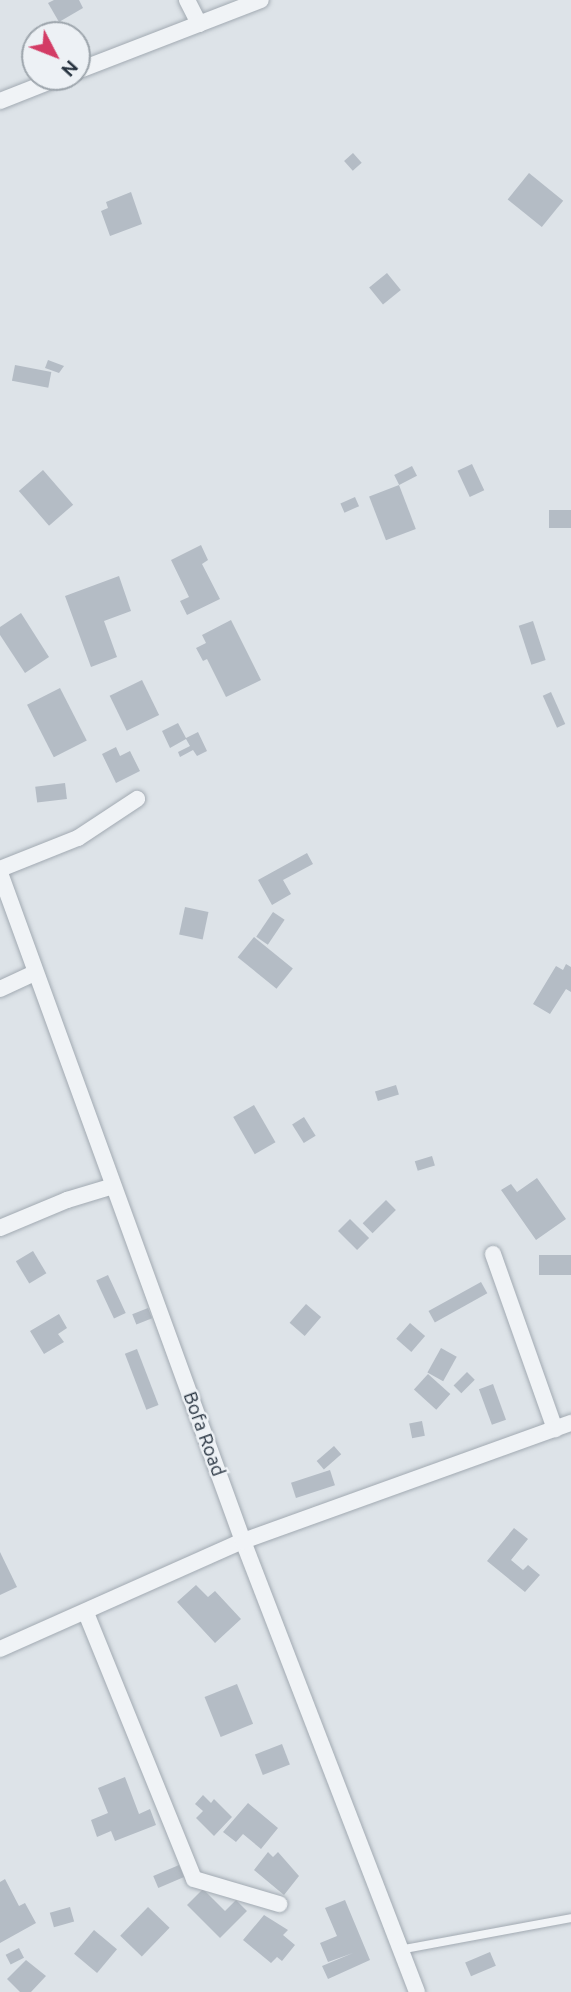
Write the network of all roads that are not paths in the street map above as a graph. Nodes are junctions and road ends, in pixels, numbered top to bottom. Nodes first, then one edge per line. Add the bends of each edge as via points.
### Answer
1 (187, 0) edge
2 (261, 0) edge
3 (198, 24) junction
4 (91, 66) edge
5 (25, 91) edge
6 (0, 101) edge
7 (137, 799) dead end
8 (0, 871) edge
9 (35, 973) junction
10 (0, 989) edge
11 (113, 1186) junction
12 (0, 1228) edge
13 (493, 1254) dead end
14 (563, 1426) edge
15 (243, 1541) junction
16 (86, 1613) junction
17 (0, 1649) edge
18 (279, 1904) dead end
19 (571, 1918) edge
20 (399, 1950) junction
21 (417, 1992) edge

1 - 3 street
2 - 3 street
3 - 4 street
5 - 6 street
7 - 8 street via 78,838
8 - 9 street, Bofa Road
9 - 10 street
9 - 11 street, Bofa Road
11 - 12 street
11 - 15 street, Bofa Road
13 - 14 street
14 - 15 street
15 - 16 street
15 - 20 street, Bofa Road
16 - 17 street
16 - 18 street via 194,1879
19 - 20 lane
20 - 21 street, Bofa Road

